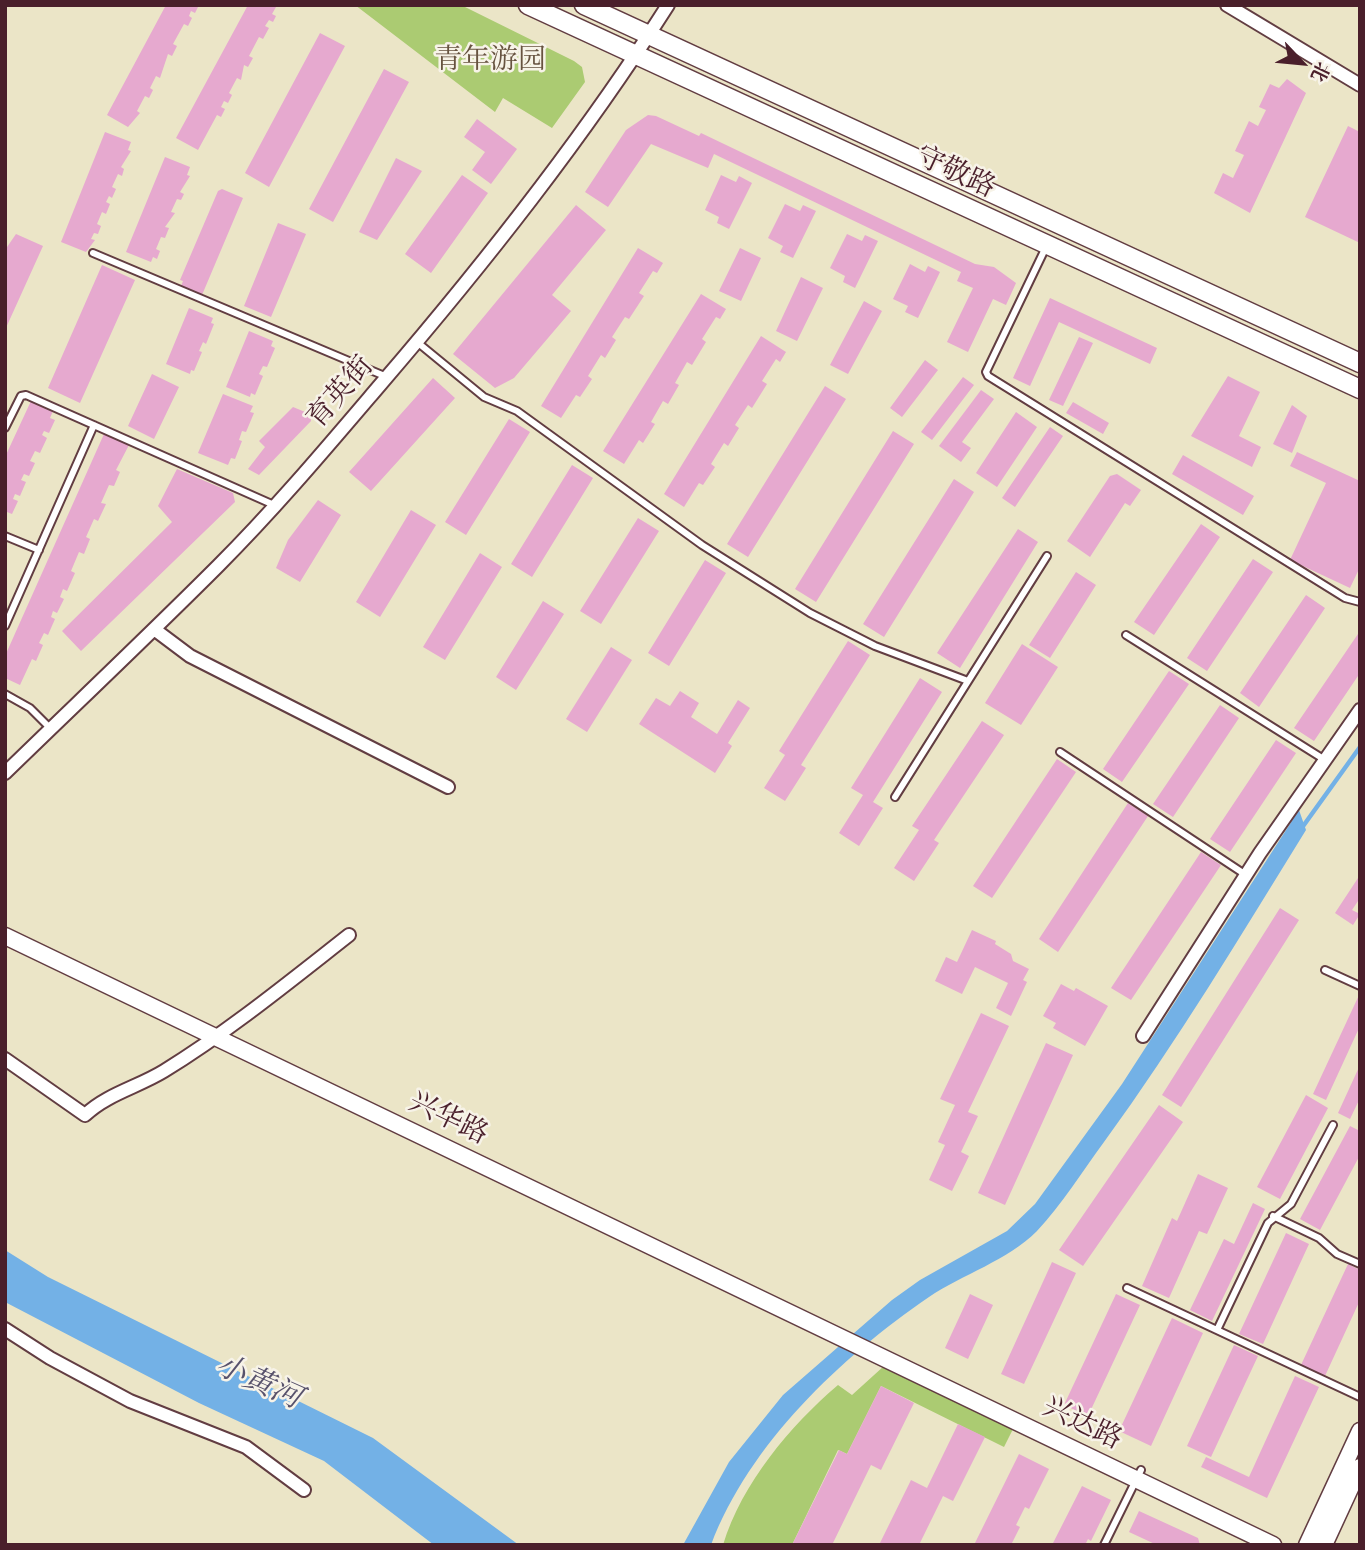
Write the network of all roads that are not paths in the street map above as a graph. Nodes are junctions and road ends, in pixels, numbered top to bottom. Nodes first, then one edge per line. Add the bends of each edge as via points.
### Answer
1 (528, 5) edge
2 (584, 5) edge
3 (668, 5) edge
4 (1227, 5) edge
5 (649, 35) junction
6 (636, 55) junction
7 (1360, 85) edge
8 (1047, 245) junction
9 (93, 253) dead end
10 (417, 342) junction
11 (1360, 363) edge
12 (387, 377) junction
13 (1360, 389) edge
14 (94, 425) junction
15 (5, 428) edge
16 (274, 505) junction
17 (5, 536) edge
18 (39, 550) junction
19 (1047, 556) dead end
20 (1360, 602) edge
21 (5, 626) edge
22 (153, 629) junction
23 (1126, 635) dead end
24 (968, 681) junction
25 (5, 694) edge
26 (1360, 710) edge
27 (51, 729) junction
28 (1060, 752) dead end
29 (1325, 760) junction
30 (5, 774) edge
31 (448, 787) dead end
32 (895, 796) dead end
33 (1246, 875) junction
34 (349, 935) dead end
35 (5, 936) edge
36 (1325, 971) dead end
37 (1360, 986) edge
38 (1143, 1035) dead end
39 (215, 1037) junction
40 (5, 1059) edge
41 (1333, 1125) dead end
42 (1273, 1216) junction
43 (1360, 1264) edge
44 (1127, 1288) dead end
45 (5, 1329) edge
46 (1217, 1330) junction
47 (868, 1350) joint
48 (1360, 1397) edge
49 (1360, 1431) edge
50 (1360, 1467) edge
51 (1138, 1474) junction
52 (304, 1490) dead end
53 (1104, 1545) edge
54 (1273, 1545) edge
55 (1307, 1545) edge
56 (1324, 1545) edge

1 - 6 main road, 守敬路
2 - 5 main road, 守敬路
3 - 5 street, 育英街
4 - 7 street
5 - 6 street, 育英街
5 - 11 main road, 守敬路
6 - 8 main road, 守敬路
6 - 10 street, 育英街 via 559,167
8 - 13 main road, 守敬路
8 - 20 lane via 988,376 1345,598
9 - 12 lane
10 - 12 street, 育英街
10 - 24 lane via 484,397 517,411 702,545 810,613 874,646
12 - 16 street, 育英街
14 - 15 lane via 26,395 21,396
14 - 16 lane
14 - 18 lane
16 - 22 street, 育英街
17 - 18 lane
18 - 21 lane
19 - 24 lane
22 - 27 street, 育英街
22 - 31 street via 190,656
23 - 29 lane
24 - 32 lane
25 - 27 lane via 30,708
26 - 29 street
27 - 30 street, 育英街
28 - 33 lane
29 - 33 street
33 - 38 street
34 - 39 street
35 - 39 street, 兴华路
36 - 37 lane
39 - 40 street via 85,1115
39 - 47 street, 兴华路
41 - 42 lane via 1291,1203
42 - 43 lane
42 - 46 lane
44 - 46 lane
45 - 52 street via 130,1401 246,1447
46 - 48 lane
47 - 51 street, 兴达路
49 - 55 street
50 - 56 street
51 - 53 lane
51 - 54 street, 兴达路

